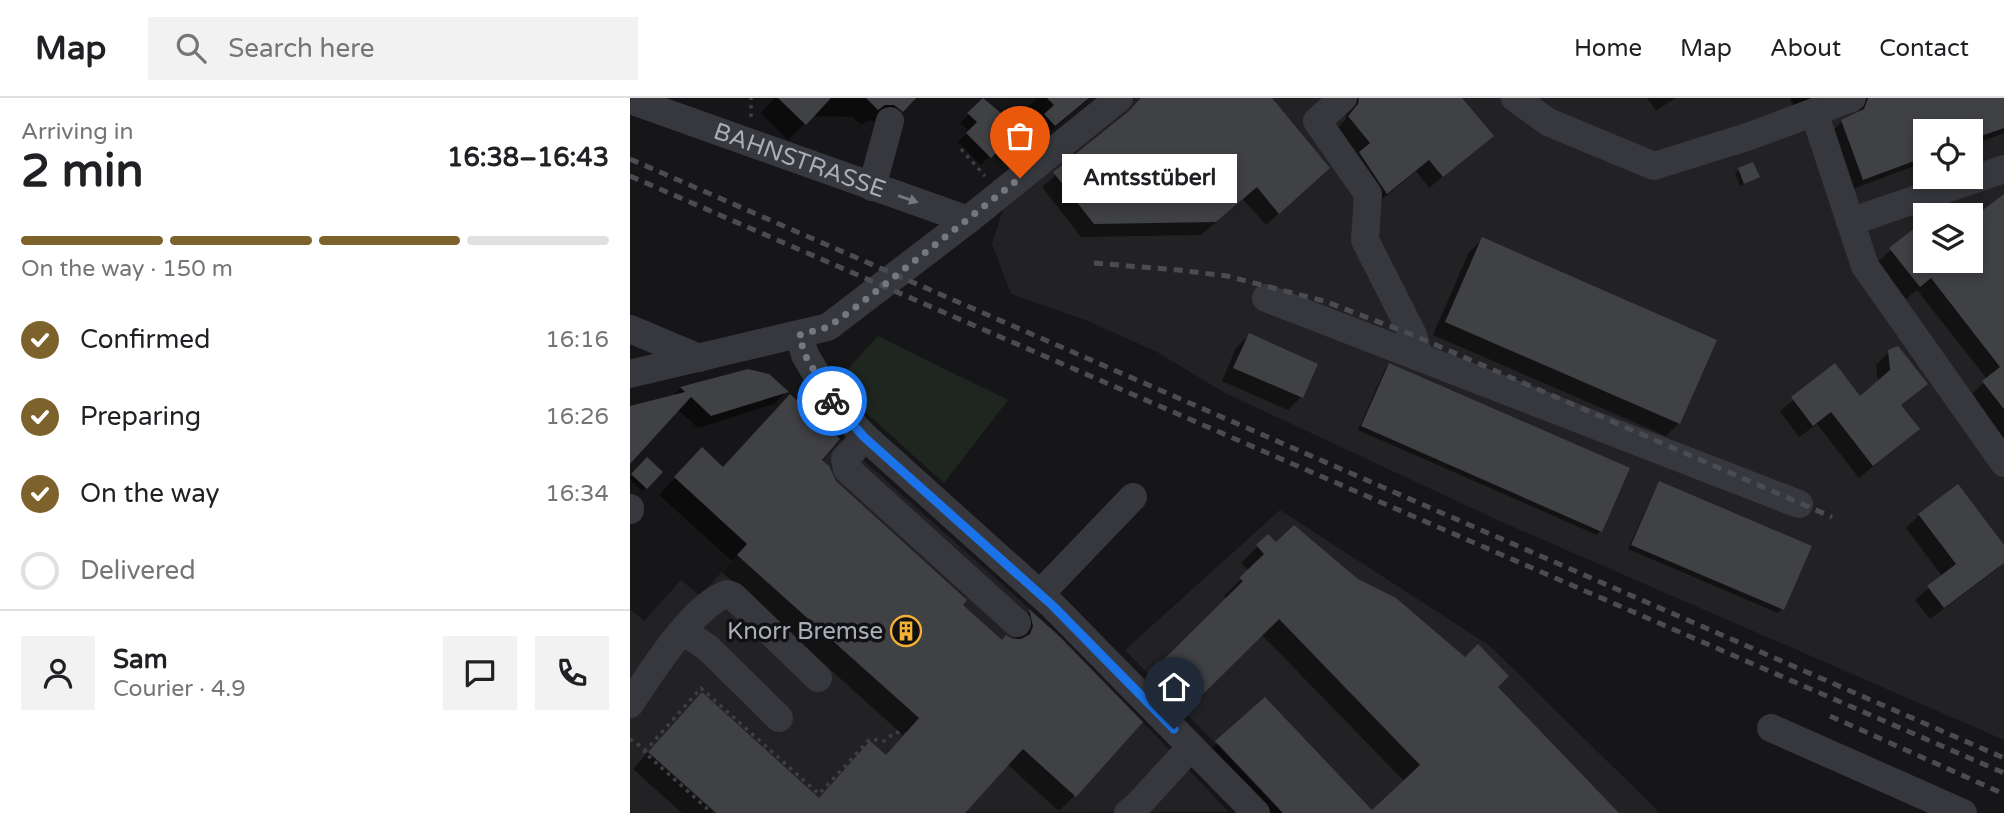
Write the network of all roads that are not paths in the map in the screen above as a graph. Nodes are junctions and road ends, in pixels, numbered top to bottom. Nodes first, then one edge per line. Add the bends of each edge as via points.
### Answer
1 (1119, 98) edge
2 (1343, 98) edge
3 (1515, 98) edge
4 (1852, 98) edge
5 (635, 100) edge
6 (1814, 112) junction
7 (890, 121) dead end
8 (2004, 169) edge
9 (872, 187) junction
10 (968, 220) junction
11 (1850, 222) junction
12 (1266, 298) dead end
13 (630, 329) edge
14 (799, 335) junction
15 (1419, 357) junction
16 (699, 358) junction
17 (630, 374) edge
18 (864, 437) junction
19 (2004, 463) edge
20 (1133, 497) dead end
21 (1798, 504) dead end
22 (968, 530) junction
23 (943, 556) junction
24 (1040, 594) junction
25 (1017, 623) dead end
26 (683, 631) junction
27 (818, 678) dead end
28 (630, 704) edge
29 (779, 718) dead end
30 (1771, 728) dead end
31 (1191, 747) junction
32 (1128, 813) edge
33 (1256, 813) edge
34 (1963, 813) edge

1 - 10 street
2 - 15 street via 1317,121 1368,194 1364,240 1413,335
3 - 6 street via 1548,122 1654,166
4 - 6 street
5 - 9 street, BAHNSTRASSE
6 - 11 street
7 - 9 street
8 - 11 street
9 -> 10 street, BAHNSTRASSE
10 - 14 street via 828,327
11 - 19 street via 1865,266
12 - 15 street
13 - 16 street
14 - 16 street
14 - 18 street via 805,355 834,404
15 - 21 street
16 - 17 street
18 - 22 street
18 - 23 street via 845,459 846,469
20 - 24 street
22 - 23 street
22 - 24 street
23 - 25 street
24 - 31 street
26 - 27 street via 713,600 733,596
26 - 28 street
26 - 29 street via 708,648
30 - 34 street
31 - 32 street
31 - 33 street

